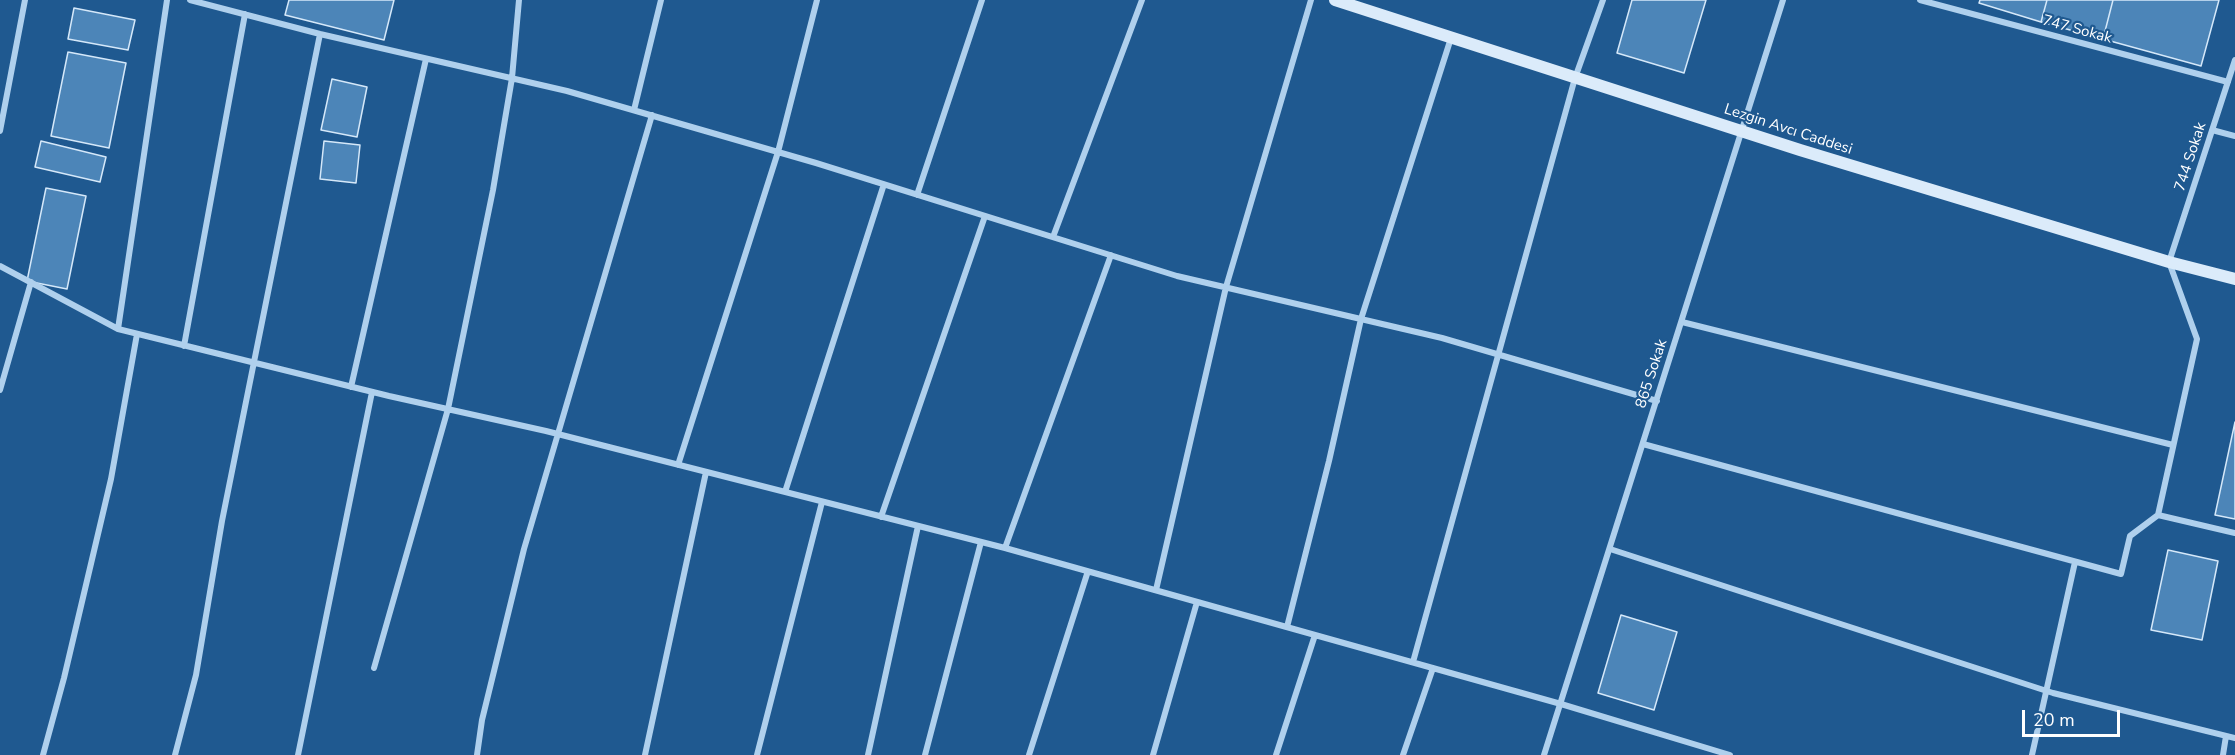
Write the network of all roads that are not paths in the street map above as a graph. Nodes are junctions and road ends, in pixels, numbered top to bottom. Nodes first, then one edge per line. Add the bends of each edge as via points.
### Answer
1 (25, 0) edge
2 (166, 0) edge
3 (190, 0) edge
4 (519, 0) edge
5 (661, 0) edge
6 (818, 0) edge
7 (982, 0) edge
8 (1142, 0) edge
9 (1311, 0) edge
10 (1335, 0) edge
11 (1603, 0) edge
12 (1783, 0) edge
13 (1920, 0) edge
14 (246, 14) junction
15 (320, 34) junction
16 (1452, 38) junction
17 (426, 59) junction
18 (2235, 60) edge
19 (512, 78) junction
20 (1575, 78) junction
21 (2228, 82) junction
22 (634, 110) junction
23 (652, 116) junction
24 (2212, 130) junction
25 (0, 131) edge
26 (1742, 131) junction
27 (2235, 136) edge
28 (778, 152) junction
29 (884, 184) junction
30 (917, 195) junction
31 (985, 216) junction
32 (1053, 237) junction
33 (1111, 255) junction
34 (2169, 262) junction
35 (0, 266) edge
36 (2235, 279) edge
37 (31, 282) junction
38 (1226, 287) junction
39 (1361, 319) junction
40 (1682, 322) junction
41 (118, 329) junction
42 (136, 334) junction
43 (184, 346) junction
44 (1497, 354) junction
45 (254, 363) junction
46 (351, 387) junction
47 (0, 390) edge
48 (372, 392) junction
49 (1657, 401) junction
50 (448, 409) junction
51 (557, 434) junction
52 (1643, 444) junction
53 (2173, 445) junction
54 (678, 465) junction
55 (706, 472) junction
56 (785, 492) junction
57 (822, 502) junction
58 (2158, 515) junction
59 (881, 517) junction
60 (918, 526) junction
61 (2235, 533) edge
62 (981, 542) junction
63 (1005, 548) junction
64 (1610, 549) junction
65 (2075, 562) junction
66 (1088, 571) junction
67 (1155, 590) junction
68 (1197, 602) junction
69 (1287, 627) junction
70 (1315, 635) junction
71 (1413, 663) junction
72 (374, 668) dead end
73 (1433, 668) junction
74 (2045, 691) junction
75 (1561, 704) junction
76 (2226, 736) junction
77 (2235, 738) edge
78 (43, 755) edge
79 (175, 755) edge
80 (298, 755) edge
81 (477, 755) edge
82 (645, 755) edge
83 (757, 755) edge
84 (868, 755) edge
85 (925, 755) edge
86 (1029, 755) edge
87 (1153, 755) edge
88 (1276, 755) edge
89 (1403, 755) edge
90 (1544, 755) edge
91 (1730, 755) edge
92 (2032, 755) edge
93 (2223, 755) edge

1 - 25 street
2 - 41 street
3 - 14 street
4 - 19 street
5 - 22 street
6 - 28 street
7 - 30 street
8 - 32 street
9 - 38 street
10 - 16 street, Lezgin Avcı Caddesi
11 - 20 street
12 - 26 street, 865 Sokak
13 - 21 street, 747 Sokak
14 - 15 street
14 - 43 street
15 - 17 street
15 - 45 street
16 - 20 street, Lezgin Avcı Caddesi
16 - 39 street
17 - 19 street
17 - 46 street
18 - 21 street, 744 Sokak
19 - 22 street
19 - 50 street
20 - 26 street, Lezgin Avcı Caddesi
20 - 44 street
21 - 24 street, 744 Sokak
22 - 23 street
23 - 28 street
23 - 51 street
24 - 27 street
24 - 34 street, 744 Sokak
26 - 34 street, Lezgin Avcı Caddesi
26 - 40 street, 865 Sokak
28 - 29 street
28 - 54 street
29 - 30 street
29 - 56 street
30 - 31 street
31 - 32 street
31 - 59 street
32 - 33 street
33 - 38 street
33 - 63 street
34 - 36 street, Lezgin Avcı Caddesi
34 - 53 street via 2197,339
35 - 37 street
37 - 41 street
37 - 47 street
38 - 39 street
38 - 67 street
39 - 44 street
39 - 69 street
40 - 49 street, 865 Sokak
40 - 53 street
41 - 42 street
42 - 43 street
42 - 78 street via 111,479
43 - 45 street
44 - 49 street
44 - 71 street
45 - 46 street
45 - 79 street via 196,675
46 - 48 street
48 - 50 street
48 - 80 street
49 - 52 street, 865 Sokak
50 - 51 street
50 - 72 street
51 - 54 street
51 - 81 street via 524,549
52 - 64 street, 865 Sokak
52 - 65 street
53 - 58 street
54 - 55 street
55 - 56 street
55 - 82 street
56 - 57 street
57 - 59 street
57 - 83 street
58 - 61 street
58 - 65 street via 2130,536 2121,574
59 - 60 street
60 - 62 street
60 - 84 street
62 - 63 street
62 - 85 street
63 - 66 street
64 - 74 street
64 - 75 street, 865 Sokak
65 - 74 street
66 - 67 street
66 - 86 street
67 - 68 street
68 - 69 street
68 - 87 street
69 - 70 street
70 - 71 street
70 - 88 street
71 - 73 street
73 - 75 street
73 - 89 street
74 - 76 street
74 - 92 street
75 - 90 street, 865 Sokak
75 - 91 street
76 - 77 street
76 - 93 street

